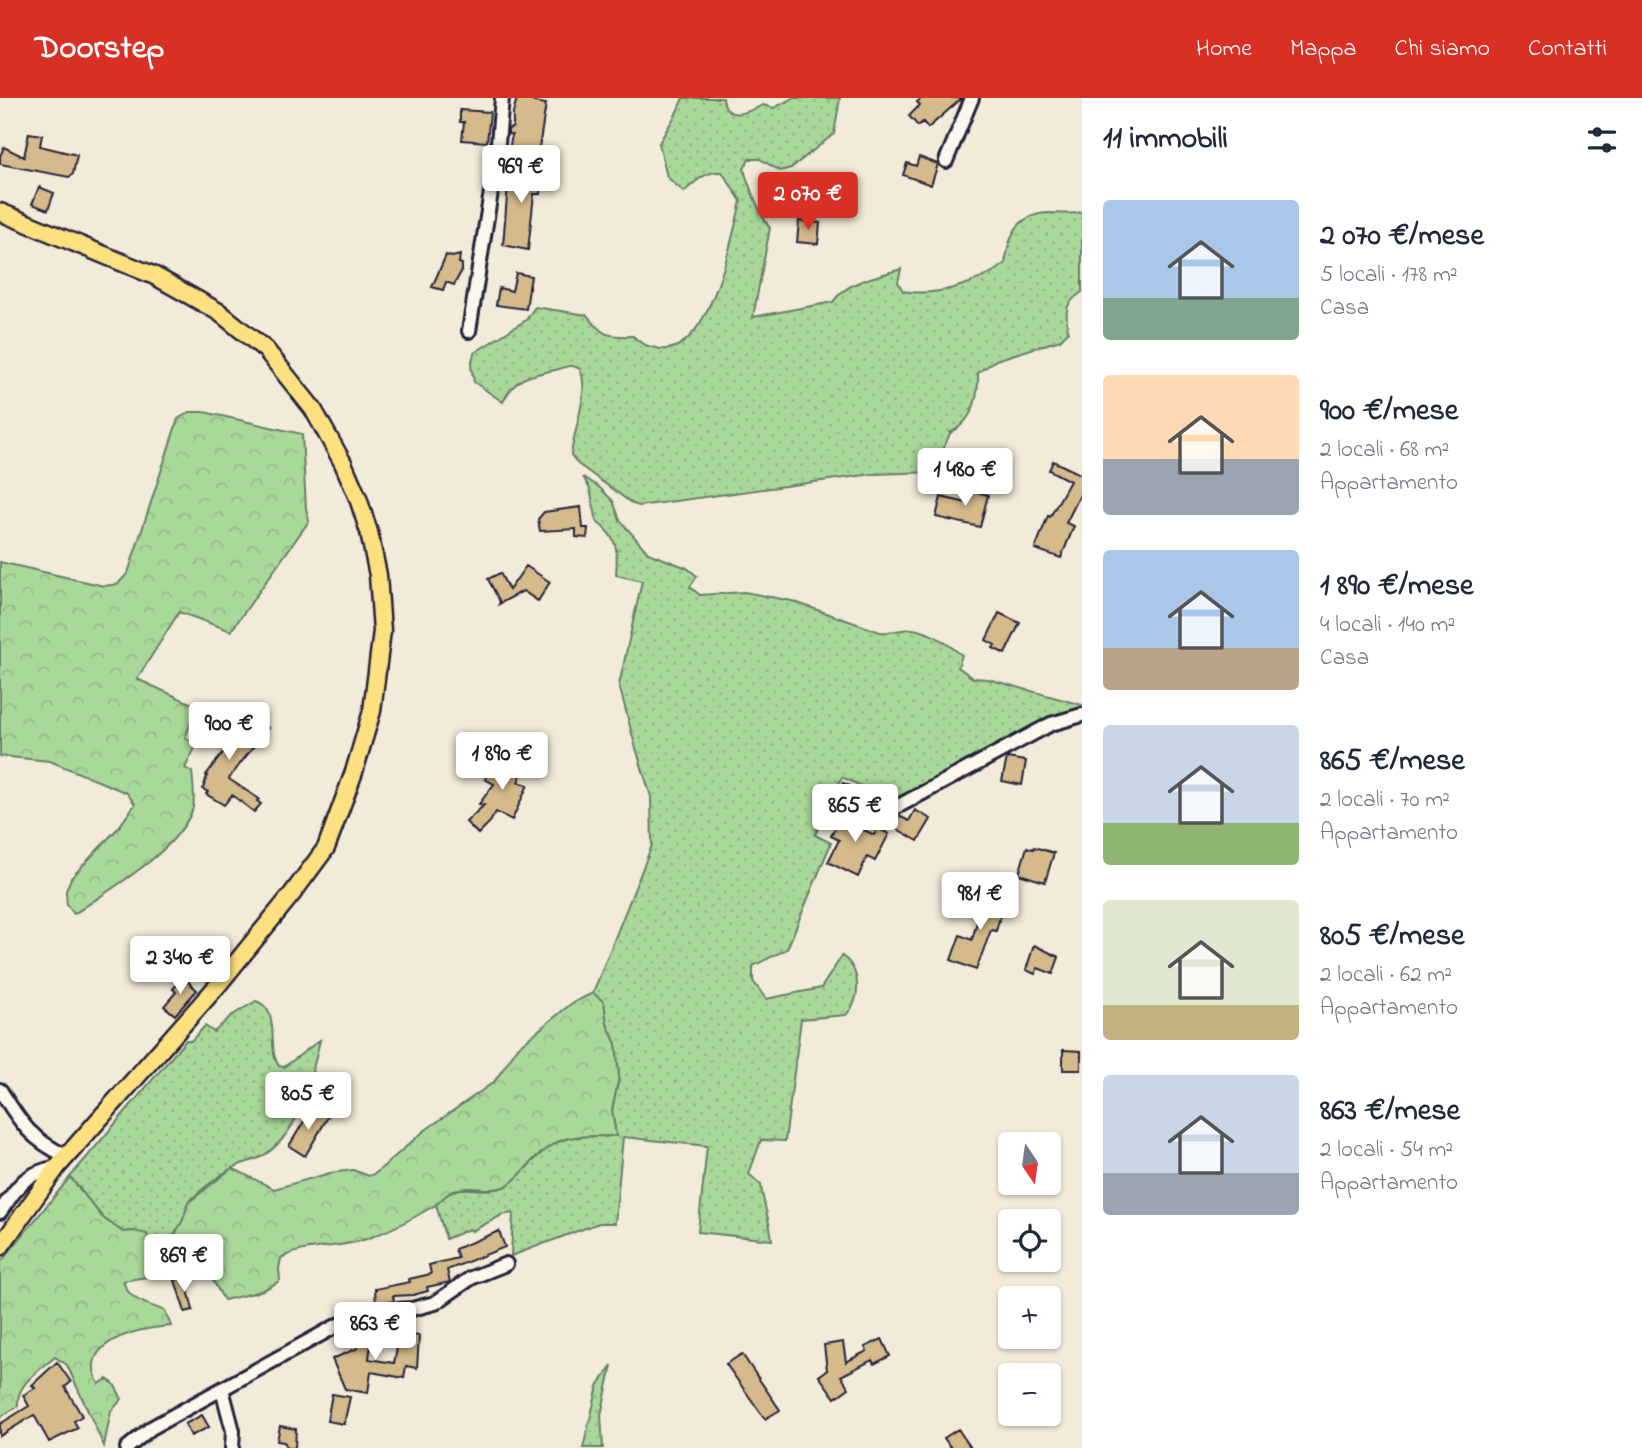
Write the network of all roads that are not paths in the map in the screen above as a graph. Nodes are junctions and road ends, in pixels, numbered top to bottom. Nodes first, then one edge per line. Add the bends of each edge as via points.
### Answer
1 (502, 98) edge
2 (972, 98) edge
3 (946, 161) dead end
4 (0, 212) edge
5 (470, 331) dead end
6 (1082, 715) edge
7 (880, 816) dead end
8 (0, 1090) edge
9 (61, 1162) junction
10 (15, 1191) junction
11 (34, 1203) junction
12 (0, 1212) edge
13 (0, 1247) edge
14 (506, 1264) dead end
15 (222, 1389) junction
16 (127, 1448) edge
17 (232, 1448) edge

1 - 5 street
2 - 3 street
4 - 9 main road via 155,276 219,312 266,350 313,409 358,498 377,575 382,631 372,711 326,848 218,985
6 - 7 street via 1051,724
8 - 9 street via 25,1128
9 - 10 street via 27,1177
9 - 11 main road
10 - 11 street via 31,1186
10 - 12 street
11 - 13 main road
14 - 15 street via 471,1278 435,1303 382,1311 338,1325
15 - 16 street via 152,1428
15 - 17 street via 233,1431

